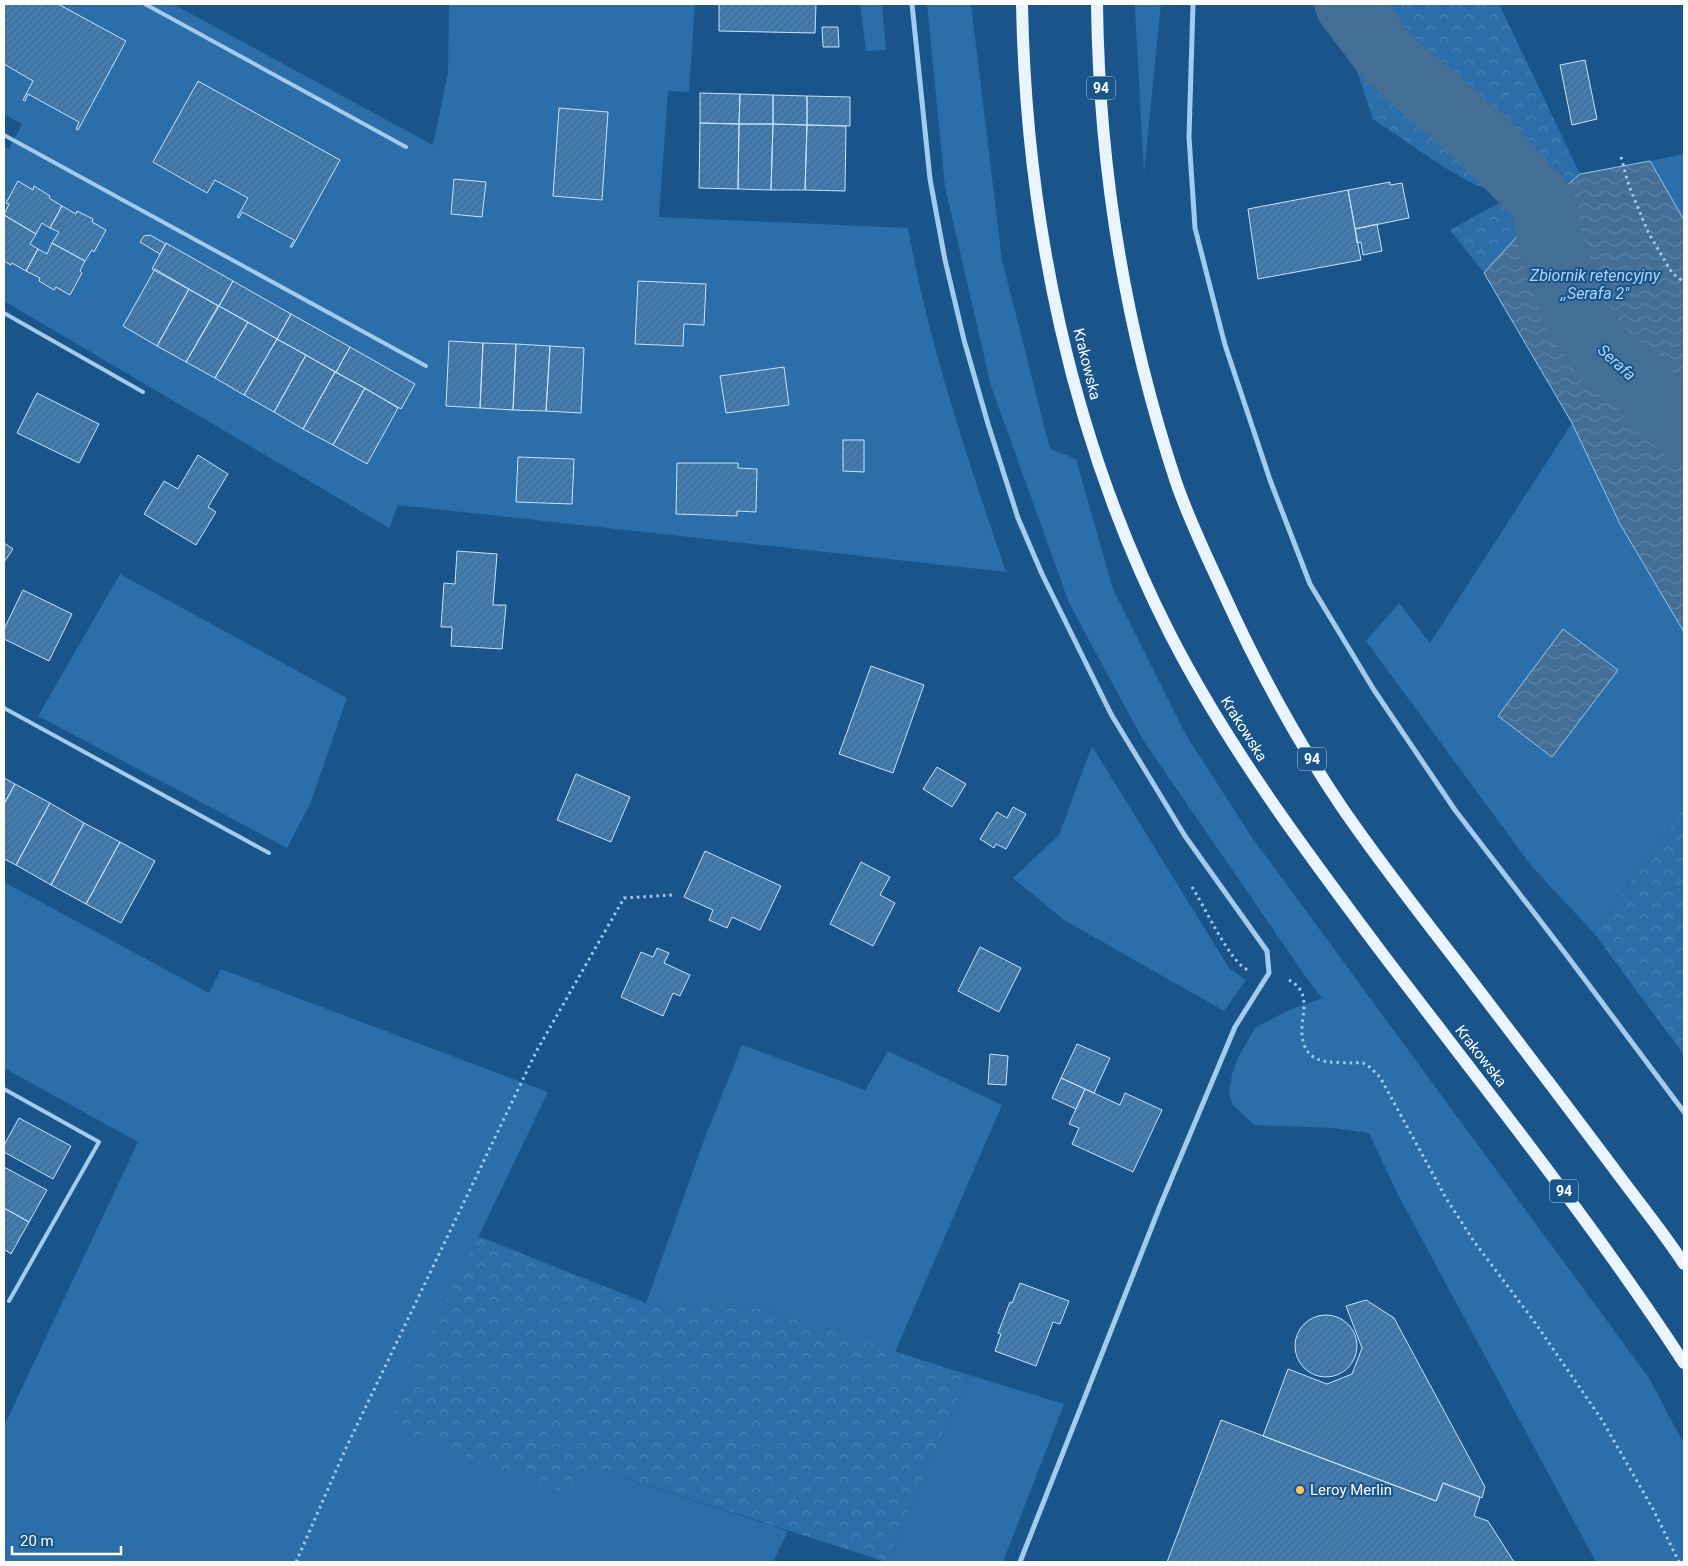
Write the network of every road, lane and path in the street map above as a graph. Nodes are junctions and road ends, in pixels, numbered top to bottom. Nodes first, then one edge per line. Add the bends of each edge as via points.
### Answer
1 (146, 4) edge
2 (912, 4) edge
3 (1022, 4) edge
4 (1097, 4) edge
5 (1193, 4) edge
6 (4, 135) edge
7 (406, 147) dead end
8 (1621, 157) dead end
9 (1684, 282) edge
10 (4, 313) edge
11 (426, 366) dead end
12 (143, 392) dead end
13 (4, 708) edge
14 (269, 853) dead end
15 (673, 895) dead end
16 (1282, 976) dead end
17 (4, 1089) edge
18 (1684, 1112) edge
19 (1684, 1264) edge
20 (9, 1301) dead end
21 (1684, 1363) edge
22 (296, 1562) edge
23 (1020, 1562) edge
24 (1679, 1562) edge

1 - 7 lane
2 - 23 street via 930,179 945,260 964,340 1018,518 1111,714 1185,836 1267,951 1269,973 1231,1035
3 - 21 main road, Krakowska / 94 via 1028,126 1042,235 1057,312 1082,410 1110,491 1139,568 1170,633 1209,704 1271,802 1570,1199 1640,1295
4 - 19 main road, 94 via 1106,172 1135,335 1177,482 1199,540 1242,633 1291,726 1341,806
5 - 18 street via 1189,137 1195,228 1225,345 1270,480 1310,584 1374,690 1455,810
6 - 11 lane
8 - 9 path via 1648,232 1672,273
10 - 12 lane
13 - 14 lane
15 - 22 path via 624,898 536,1052 346,1448
16 - 24 path via 1299,985 1304,997 1302,1036 1310,1055 1321,1061 1365,1064 1380,1076 1450,1205 1602,1420
17 - 20 lane via 99,1142

